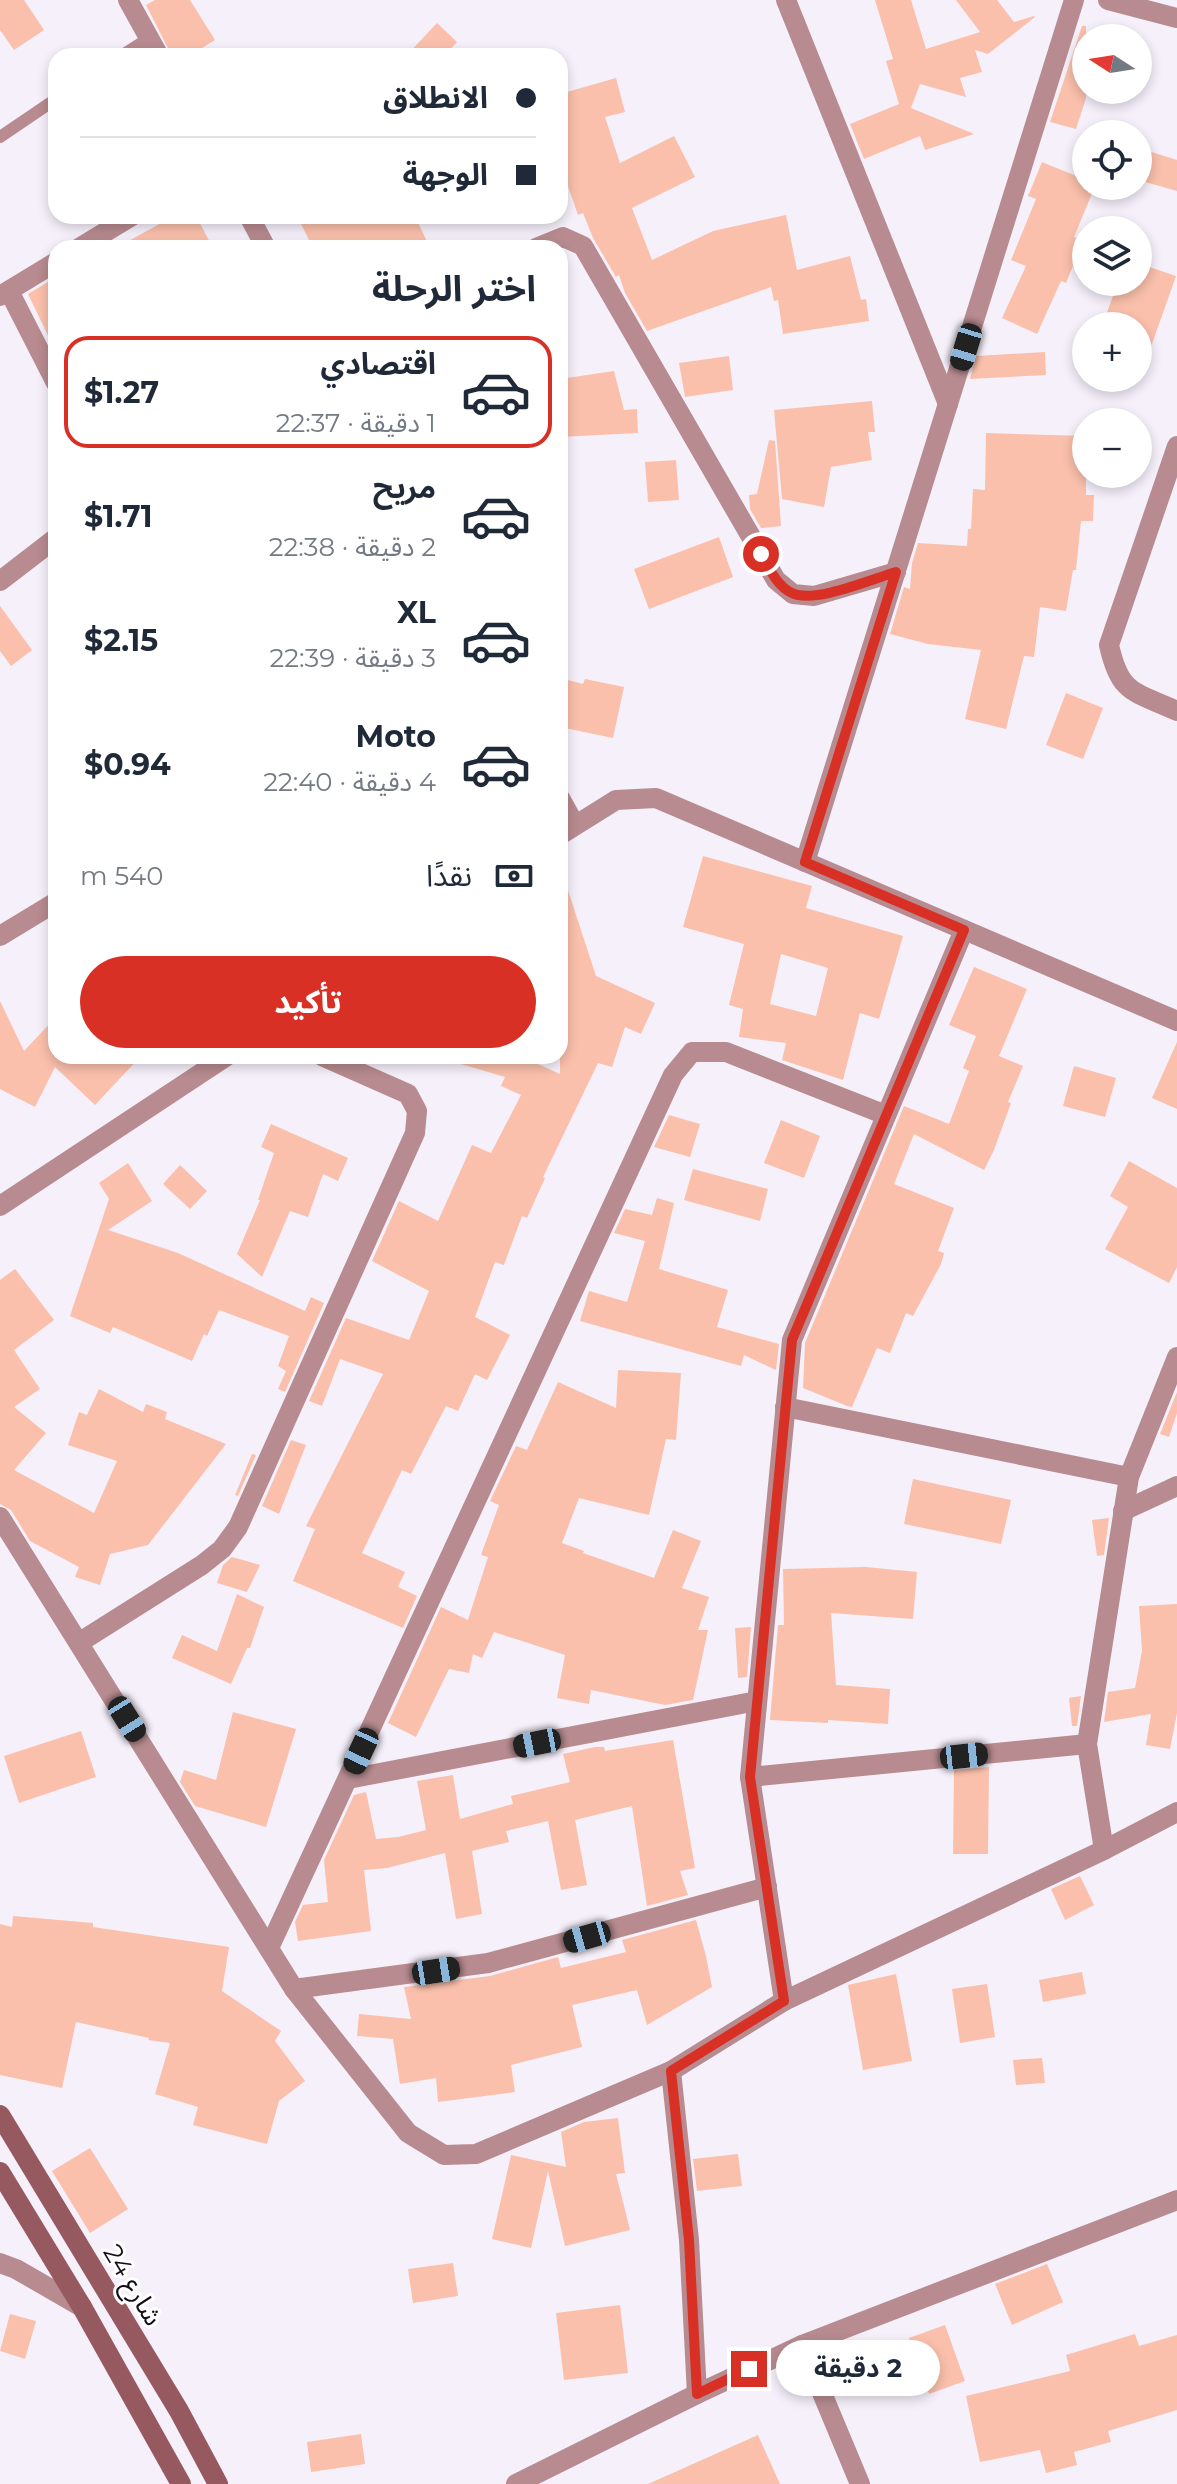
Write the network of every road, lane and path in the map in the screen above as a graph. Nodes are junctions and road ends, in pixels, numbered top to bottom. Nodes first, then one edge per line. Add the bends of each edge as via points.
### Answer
1 (128, 0) edge
2 (786, 0) edge
3 (1074, 0) edge
4 (1108, 0) edge
5 (1177, 18) edge
6 (149, 38) junction
7 (133, 48) edge
8 (155, 48) edge
9 (48, 104) edge
10 (0, 137) edge
11 (119, 224) edge
12 (92, 240) edge
13 (556, 240) edge
14 (48, 267) edge
15 (4, 294) edge
16 (48, 369) edge
17 (948, 404) junction
18 (1177, 446) edge
19 (48, 544) edge
20 (896, 572) junction
21 (0, 581) edge
22 (1177, 711) edge
23 (568, 829) edge
24 (805, 862) junction
25 (48, 907) edge
26 (964, 930) junction
27 (0, 936) edge
28 (1177, 1021) edge
29 (215, 1064) edge
30 (340, 1064) edge
31 (886, 1115) junction
32 (0, 1206) edge
33 (1177, 1357) edge
34 (785, 1407) junction
35 (1129, 1477) junction
36 (1177, 1486) edge
37 (1123, 1511) junction
38 (0, 1517) edge
39 (80, 1642) junction
40 (757, 1701) junction
41 (1087, 1744) junction
42 (750, 1777) junction
43 (348, 1779) junction
44 (1177, 1812) edge
45 (1104, 1850) junction
46 (767, 1887) junction
47 (269, 1948) junction
48 (294, 1989) junction
49 (784, 2001) junction
50 (671, 2071) junction
51 (0, 2115) edge
52 (0, 2172) edge
53 (1177, 2200) edge
54 (0, 2263) edge
55 (82, 2307) junction
56 (802, 2345) junction
57 (697, 2394) junction
58 (181, 2484) edge
59 (218, 2484) edge
60 (516, 2484) edge
61 (860, 2484) edge

1 - 6 street
2 - 17 street
3 - 17 street
4 - 5 street
6 - 7 lane
6 - 8 street
9 - 10 lane
11 - 12 street
13 - 20 street via 563,237 583,246 776,580 793,594 814,596
14 - 15 street
15 - 16 street
17 - 20 street
18 - 22 street via 1109,645 1125,687
19 - 21 street
20 - 24 street
23 - 24 street via 616,800 656,798
24 - 26 street
25 - 27 street
26 - 28 street
26 - 31 street
29 - 32 street
30 - 39 street via 408,1094 417,1111 415,1133 238,1527 202,1565
31 - 34 street via 792,1340
31 - 43 street via 726,1052 692,1052 673,1075
33 - 35 street
34 - 35 street
34 - 40 street
35 - 37 street
36 - 37 street
37 - 41 street
38 - 39 street
39 - 47 street
40 - 42 street
40 - 43 street
41 - 42 street
41 - 45 street
42 - 46 street
43 - 47 street
44 - 45 street
45 - 49 street
46 - 48 street via 488,1963
46 - 49 street
47 - 48 street
48 - 50 street via 408,2133 444,2155 476,2154
49 - 50 street
50 - 57 street via 689,2240
51 - 59 street, شارع 24
52 - 55 street
53 - 56 street
54 - 55 street
55 - 58 street
56 - 57 street
56 - 61 street
57 - 60 street

